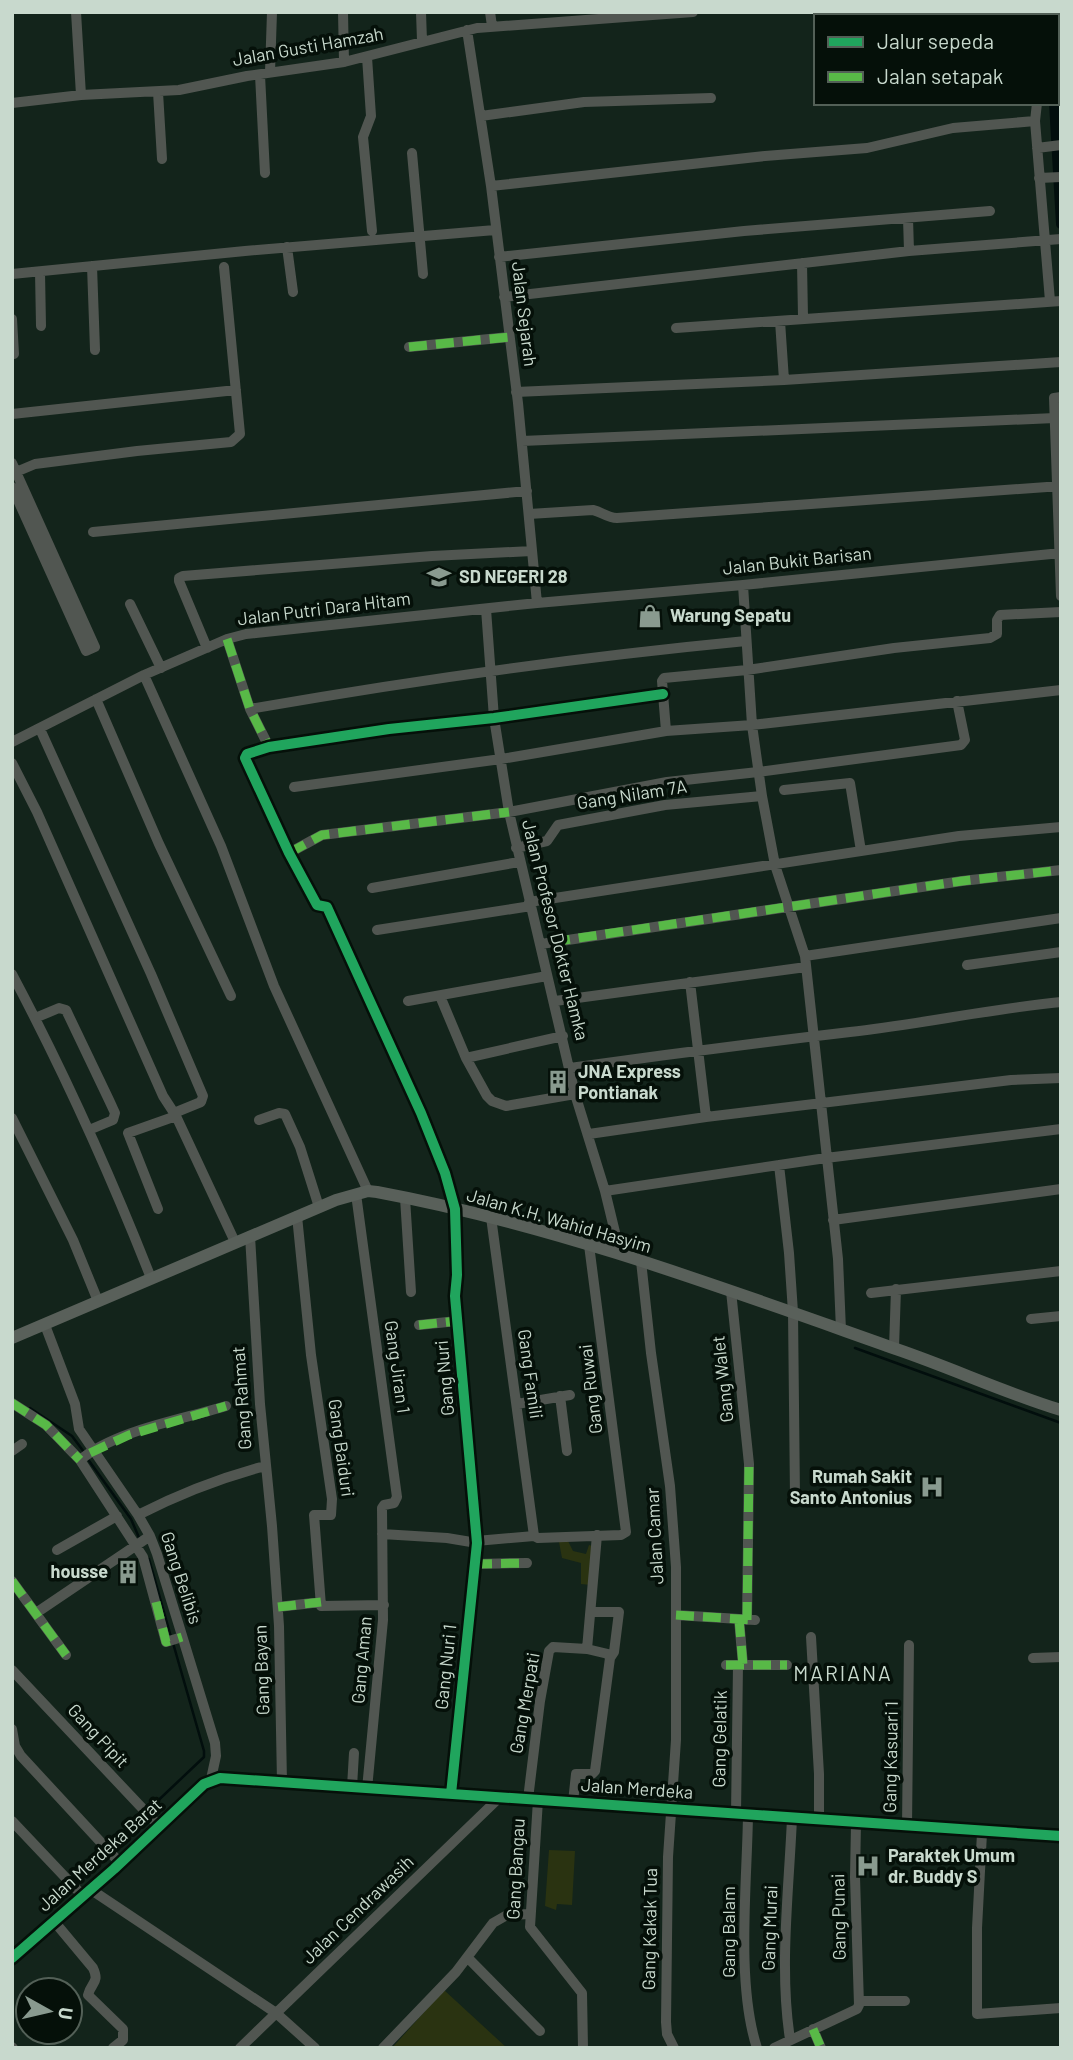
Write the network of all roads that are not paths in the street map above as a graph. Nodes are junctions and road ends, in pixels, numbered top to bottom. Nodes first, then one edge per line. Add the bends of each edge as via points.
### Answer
1 (76, 12) edge
2 (272, 12) edge
3 (343, 12) edge
4 (421, 12) edge
5 (490, 12) edge
6 (693, 12) edge
7 (492, 26) junction
8 (467, 30) junction
9 (422, 41) junction
10 (367, 57) junction
11 (344, 62) junction
12 (265, 74) junction
13 (158, 92) junction
14 (81, 95) junction
15 (710, 98) dead end
16 (12, 103) edge
17 (1037, 105) edge
18 (481, 116) junction
19 (1035, 121) junction
20 (1061, 145) edge
21 (1042, 147) junction
22 (412, 153) dead end
23 (162, 159) dead end
24 (265, 173) dead end
25 (1061, 177) edge
26 (1042, 178) junction
27 (491, 186) junction
28 (990, 211) dead end
29 (908, 218) junction
30 (495, 230) junction
31 (372, 231) dead end
32 (419, 237) junction
33 (1052, 239) edge
34 (287, 247) junction
35 (909, 251) junction
36 (499, 257) junction
37 (802, 263) junction
38 (92, 266) junction
39 (224, 267) dead end
40 (40, 272) junction
41 (12, 274) edge
42 (423, 274) dead end
43 (293, 292) dead end
44 (504, 297) junction
45 (1055, 301) edge
46 (803, 317) junction
47 (12, 319) edge
48 (780, 321) junction
49 (41, 326) dead end
50 (677, 328) dead end
51 (509, 337) junction
52 (409, 347) dead end
53 (95, 350) dead end
54 (14, 354) dead end
55 (1059, 363) edge
56 (784, 380) junction
57 (236, 390) junction
58 (516, 392) junction
59 (1058, 397) edge
60 (12, 414) edge
61 (1055, 418) junction
62 (522, 441) junction
63 (14, 468) edge
64 (1059, 486) edge
65 (12, 487) edge
66 (527, 492) junction
67 (529, 514) junction
68 (31, 517) junction
69 (93, 532) dead end
70 (532, 551) junction
71 (1059, 554) edge
72 (743, 585) junction
73 (1061, 596) edge
74 (537, 603) junction
75 (130, 604) dead end
76 (486, 609) junction
77 (1061, 612) edge
78 (227, 639) junction
79 (746, 641) junction
80 (207, 648) junction
81 (161, 668) junction
82 (747, 670) junction
83 (490, 671) junction
84 (144, 675) junction
85 (1061, 690) edge
86 (663, 694) junction
87 (96, 699) junction
88 (957, 701) junction
89 (250, 709) junction
90 (494, 718) junction
91 (752, 725) junction
92 (40, 729) junction
93 (666, 731) junction
94 (14, 737) edge
95 (269, 747) junction
96 (501, 759) junction
97 (12, 763) edge
98 (758, 772) junction
99 (294, 788) dead end
100 (784, 790) dead end
101 (762, 796) junction
102 (509, 812) junction
103 (1061, 827) edge
104 (516, 848) junction
105 (861, 851) junction
106 (289, 853) junction
107 (519, 862) junction
108 (775, 865) junction
109 (1061, 870) edge
110 (372, 888) dead end
111 (530, 904) junction
112 (790, 906) junction
113 (1061, 918) edge
114 (377, 930) dead end
115 (541, 944) junction
116 (1061, 952) edge
117 (806, 962) junction
118 (967, 965) dead end
119 (12, 974) edge
120 (547, 976) junction
121 (690, 982) junction
122 (231, 996) dead end
123 (440, 996) junction
124 (408, 1001) dead end
125 (555, 1001) junction
126 (1061, 1002) edge
127 (35, 1018) junction
128 (814, 1035) junction
129 (563, 1036) junction
130 (698, 1049) junction
131 (466, 1058) junction
132 (570, 1068) junction
133 (1061, 1078) edge
134 (575, 1094) junction
135 (821, 1103) junction
136 (175, 1114) junction
137 (706, 1116) junction
138 (12, 1118) edge
139 (259, 1120) dead end
140 (1061, 1129) edge
141 (89, 1130) junction
142 (589, 1134) junction
143 (826, 1158) junction
144 (779, 1165) junction
145 (1061, 1189) edge
146 (605, 1191) junction
147 (362, 1193) junction
148 (405, 1198) junction
149 (319, 1207) junction
150 (158, 1209) dead end
151 (455, 1209) junction
152 (297, 1216) junction
153 (491, 1217) junction
154 (833, 1220) junction
155 (250, 1236) junction
156 (235, 1242) junction
157 (589, 1245) junction
158 (620, 1253) junction
159 (641, 1261) junction
160 (1061, 1271) edge
161 (151, 1278) junction
162 (896, 1289) junction
163 (731, 1291) junction
164 (411, 1292) dead end
165 (872, 1293) dead end
166 (98, 1301) junction
167 (793, 1312) junction
168 (1061, 1316) edge
169 (1031, 1319) dead end
170 (457, 1321) junction
171 (45, 1325) junction
172 (419, 1325) dead end
173 (841, 1330) junction
174 (14, 1333) edge
175 (894, 1348) junction
176 (12, 1403) edge
177 (517, 1404) junction
178 (226, 1406) dead end
179 (1061, 1410) edge
180 (567, 1451) dead end
181 (86, 1456) junction
182 (265, 1466) junction
183 (795, 1498) dead end
184 (138, 1515) junction
185 (117, 1516) junction
186 (382, 1534) junction
187 (597, 1535) junction
188 (534, 1536) junction
189 (142, 1541) junction
190 (476, 1542) junction
191 (57, 1549) dead end
192 (274, 1556) joint
193 (527, 1563) dead end
194 (474, 1564) junction
195 (12, 1581) edge
196 (164, 1599) junction
197 (321, 1602) junction
198 (384, 1605) junction
199 (278, 1607) junction
200 (591, 1612) junction
201 (36, 1613) junction
202 (676, 1615) junction
203 (747, 1620) junction
204 (811, 1637) dead end
205 (176, 1639) junction
206 (909, 1645) dead end
207 (587, 1649) junction
208 (66, 1655) dead end
209 (1061, 1657) edge
210 (610, 1658) junction
211 (1032, 1658) dead end
212 (726, 1665) dead end
213 (741, 1665) junction
214 (787, 1665) dead end
215 (12, 1670) edge
216 (12, 1729) edge
217 (354, 1753) dead end
218 (211, 1779) junction
219 (282, 1782) junction
220 (352, 1787) junction
221 (368, 1789) junction
222 (451, 1794) junction
223 (499, 1797) junction
224 (573, 1798) junction
225 (533, 1800) junction
226 (671, 1810) junction
227 (742, 1815) junction
228 (792, 1818) junction
229 (819, 1820) junction
230 (12, 1821) edge
231 (156, 1823) junction
232 (856, 1823) junction
233 (907, 1827) junction
234 (982, 1833) junction
235 (1061, 1836) edge
236 (120, 1863) junction
237 (86, 1892) junction
238 (530, 1914) junction
239 (53, 1920) junction
240 (12, 1942) edge
241 (16, 1955) edge
242 (468, 1958) junction
243 (905, 2001) dead end
244 (858, 2005) junction
245 (1061, 2008) edge
246 (275, 2013) junction
247 (813, 2029) junction
248 (540, 2031) dead end
249 (790, 2039) junction
250 (113, 2048) edge
251 (240, 2048) edge
252 (316, 2048) edge
253 (383, 2048) edge
254 (583, 2048) edge
255 (674, 2048) edge
256 (757, 2048) edge
257 (774, 2048) edge
258 (821, 2048) edge

1 - 14 street
2 - 12 street
3 - 11 street
4 - 9 street
5 - 7 street
6 - 7 street, Jalan Gusti Hamzah
7 - 8 street, Jalan Gusti Hamzah
8 - 9 street, Jalan Gusti Hamzah
8 - 18 street, Jalan Sejarah
9 - 10 street, Jalan Gusti Hamzah
10 - 11 street, Jalan Gusti Hamzah
10 - 31 street via 371,116 363,137
11 - 12 street, Jalan Gusti Hamzah
12 - 13 street, Jalan Gusti Hamzah
12 - 24 street
13 - 14 street, Jalan Gusti Hamzah
13 - 23 street
14 - 16 street, Jalan Gusti Hamzah
15 - 18 street via 584,102
17 - 19 street
18 - 27 street, Jalan Sejarah
19 - 21 street
19 - 27 street via 953,128 867,148
20 - 21 street
21 - 26 street
22 - 32 street
25 - 26 street
26 - 33 street
27 - 30 street, Jalan Sejarah
28 - 29 street
29 - 35 street
29 - 36 street
30 - 32 street
30 - 36 street, Jalan Sejarah
32 - 34 street
32 - 42 street
33 - 35 street
33 - 45 street
34 - 38 street
34 - 43 street
35 - 37 street
36 - 44 street, Jalan Sejarah
37 - 44 street
37 - 46 street
38 - 40 street
38 - 53 street
39 - 57 street
40 - 41 street
40 - 49 street
44 - 51 street, Jalan Sejarah
45 - 46 street
46 - 48 street
47 - 54 street
48 - 50 street
48 - 56 street
51 - 52 street
51 - 58 street, Jalan Sejarah
55 - 56 street
56 - 58 street
57 - 60 street
57 - 63 street via 240,433 231,442
58 - 62 street, Jalan Sejarah
59 - 61 street
61 - 62 street
61 - 64 street
62 - 66 street, Jalan Sejarah
63 - 68 street
64 - 67 street via 624,518 593,510
64 - 71 street
65 - 68 street
66 - 67 street, Jalan Sejarah
66 - 69 street
67 - 70 street, Jalan Sejarah
68 - 68 street via 95,647 86,651
70 - 74 street, Jalan Sejarah
70 - 80 street via 183,576 179,581
71 - 72 street, Jalan Bukit Barisan
71 - 73 street
72 - 74 street, Jalan Bukit Barisan
72 - 79 street
74 - 76 street, Jalan Putri Dara Hitam
75 - 81 street
76 - 78 street, Jalan Putri Dara Hitam via 280,629
76 - 83 street, Jalan Profesor Dokter Hamka
77 - 82 street via 1000,615 997,634 990,638
78 - 80 street, Jalan Putri Dara Hitam
78 - 89 street
79 - 82 street
79 - 83 street
80 - 81 street, Jalan Putri Dara Hitam
81 - 84 street, Jalan Putri Dara Hitam
82 - 86 street via 664,678
82 - 91 street
83 - 89 street
83 - 90 street, Jalan Profesor Dokter Hamka
84 - 87 street, Jalan Putri Dara Hitam
84 - 147 street via 221,846 274,986
85 - 88 street
86 - 90 street
86 - 93 street
87 - 92 street, Jalan Putri Dara Hitam
87 - 122 street
88 - 91 street
88 - 98 street via 964,744
89 - 95 street
90 - 95 street
90 - 96 street, Jalan Profesor Dokter Hamka
91 - 93 street
91 - 98 street
92 - 94 street, Jalan Putri Dara Hitam
92 - 136 street via 203,1096 201,1102
93 - 96 street
95 - 106 street via 247,754 245,761
96 - 99 street
96 - 102 street, Jalan Profesor Dokter Hamka
97 - 136 street
98 - 101 street
98 - 102 street via 667,782
100 - 105 street via 849,782
101 - 104 street, Gang Nilam 7A via 665,805 558,825 547,841
101 - 108 street
102 - 104 street, Jalan Profesor Dokter Hamka
102 - 106 street via 321,835
103 - 105 street
104 - 107 street, Jalan Profesor Dokter Hamka
105 - 108 street
106 - 151 street, Gang Nuri via 317,905 327,907 421,1113
107 - 110 street
107 - 111 street, Jalan Profesor Dokter Hamka
108 - 111 street via 652,881
108 - 112 street
109 - 112 street
111 - 114 street
111 - 115 street, Jalan Profesor Dokter Hamka
112 - 115 street
112 - 117 street
113 - 117 street
115 - 120 street, Jalan Profesor Dokter Hamka
116 - 118 street
117 - 121 street
117 - 128 street
119 - 127 street
120 - 123 street
120 - 125 street, Jalan Profesor Dokter Hamka
121 - 125 street
121 - 130 street
123 - 124 street
123 - 131 street
125 - 129 street, Jalan Profesor Dokter Hamka
126 - 128 street
127 - 141 street
127 - 141 street via 59,1008 66,1010 114,1113 114,1118
128 - 130 street
128 - 135 street
129 - 131 street
129 - 132 street, Jalan Profesor Dokter Hamka
130 - 132 street
130 - 137 street
131 - 134 street via 487,1096 506,1106
132 - 134 street, Jalan Profesor Dokter Hamka
133 - 135 street
134 - 142 street, Jalan Profesor Dokter Hamka
135 - 137 street
135 - 143 street
136 - 150 street via 128,1133
136 - 156 street
137 - 142 street
138 - 166 street
139 - 149 street via 285,1114
140 - 143 street
141 - 161 street
142 - 146 street, Jalan Profesor Dokter Hamka
143 - 144 street
143 - 154 street
144 - 146 street
144 - 167 street
145 - 154 street
146 - 158 street, Jalan Profesor Dokter Hamka
147 - 148 main road, Jalan K.H. Wahid Hasyim
147 - 149 main road
147 - 186 street, Gang Jiran 1 via 397,1497 382,1507
148 - 151 main road, Jalan K.H. Wahid Hasyim
148 - 164 street
149 - 152 main road
151 - 153 main road, Jalan K.H. Wahid Hasyim
151 - 170 street, Gang Nuri
152 - 155 main road
152 - 197 street, Gang Baiduri via 332,1499 331,1514 314,1515
153 - 157 main road, Jalan K.H. Wahid Hasyim
153 - 177 street, Gang Famili
154 - 173 street
155 - 156 main road
155 - 182 street, Gang Rahmat
156 - 161 main road
157 - 158 main road, Jalan K.H. Wahid Hasyim
157 - 187 street, Gang Ruwai via 626,1530 621,1535
158 - 159 main road, Jalan K.H. Wahid Hasyim
159 - 163 main road, Jalan K.H. Wahid Hasyim
159 - 202 street, Jalan Camar via 670,1486
160 - 162 street
161 - 166 main road
162 - 165 street
162 - 175 street
163 - 167 main road, Jalan K.H. Wahid Hasyim
163 - 203 street, Gang Walet via 749,1464
166 - 171 main road
167 - 173 main road, Jalan K.H. Wahid Hasyim
167 - 183 street
168 - 169 street
170 - 172 street
170 - 190 street, Gang Nuri
171 - 174 main road
171 - 181 street, Gang Belibis via 75,1404
173 - 175 main road, Jalan K.H. Wahid Hasyim
175 - 179 main road, Jalan K.H. Wahid Hasyim
176 - 181 street
177 - 180 street via 565,1395
177 - 188 street, Gang Famili
178 - 181 street via 129,1435
181 - 184 street, Gang Belibis
181 - 185 street
182 - 184 street via 220,1478
182 - 192 street, Gang Rahmat
184 - 189 street, Gang Belibis
185 - 189 street
185 - 191 street
186 - 190 street
186 - 198 street, Gang Aman
187 - 188 street
187 - 200 street
188 - 190 street
189 - 196 street, Gang Belibis
189 - 196 street via 144,1562
189 - 201 street
190 - 194 street, Gang Nuri 1
192 - 199 street, Gang Bayan
193 - 194 street
194 - 222 street, Gang Nuri 1
195 - 201 street
196 - 205 street, Gang Belibis
196 - 205 street via 166,1642
197 - 198 street via 321,1606
197 - 199 street
198 - 221 street, Gang Aman
199 - 219 street, Gang Bayan
200 - 207 street
200 - 210 street via 618,1611
201 - 208 street
202 - 203 street
202 - 226 street, Jalan Camar
203 - 213 street, Gang Gelatik
204 - 229 street
205 - 218 street, Gang Belibis via 216,1748
206 - 233 street, Gang Kasuari 1
207 - 210 street
207 - 225 street, Gang Merpati via 553,1647 549,1651 540,1701
209 - 211 street
210 - 224 street via 595,1771 575,1776
212 - 213 street
213 - 214 street
213 - 227 street, Gang Gelatik
215 - 231 street, Gang Pipit
216 - 236 street via 21,1756
217 - 220 street
218 - 219 street, Jalan Merdeka
218 - 231 street, Jalan Merdeka Barat
219 - 220 street, Jalan Merdeka
220 - 221 street, Jalan Merdeka
221 - 222 street, Jalan Merdeka
222 - 223 street, Jalan Merdeka
223 - 225 street, Jalan Merdeka
223 - 246 street, Jalan Cendrawasih
224 - 225 street, Jalan Merdeka
224 - 226 street, Jalan Merdeka
225 - 238 street, Gang Bangau
226 - 227 street, Jalan Merdeka
226 - 255 street, Gang Kakak Tua via 666,2022
227 - 228 street, Jalan Merdeka
227 - 256 street, Gang Balam via 747,2009
228 - 229 street, Jalan Merdeka
228 - 249 street, Gang Murai via 786,1959
229 - 232 street, Jalan Merdeka
230 - 237 street
231 - 236 street, Jalan Merdeka Barat
232 - 233 street, Jalan Merdeka
232 - 244 street, Gang Punai
233 - 234 street, Jalan Merdeka
234 - 235 street, Jalan Merdeka
234 - 245 street via 977,2014
236 - 237 street, Jalan Merdeka Barat
237 - 239 street, Jalan Merdeka Barat
237 - 246 street
238 - 242 street via 497,1920
238 - 254 street, Gang Bangau via 533,1933 582,1993
239 - 241 street, Jalan Merdeka Barat
239 - 250 street via 93,1968 96,1976 88,1995 123,2029 122,2040
240 - 241 street
242 - 248 street
242 - 253 street
243 - 244 street
244 - 247 street
246 - 251 street, Jalan Cendrawasih
246 - 252 street
247 - 249 street
247 - 258 street
249 - 257 street

